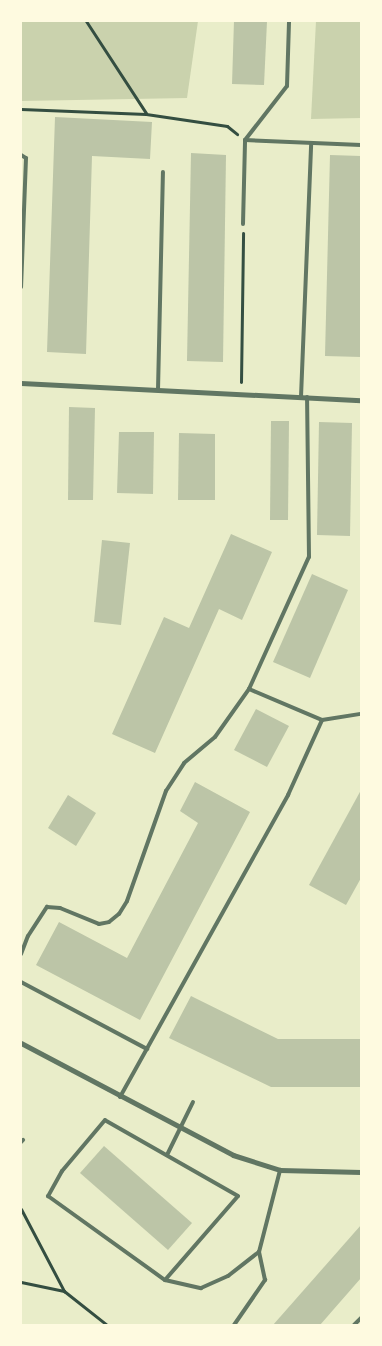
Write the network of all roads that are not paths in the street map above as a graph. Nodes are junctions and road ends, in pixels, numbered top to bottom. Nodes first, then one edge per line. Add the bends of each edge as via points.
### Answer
1 (289, 21) edge
2 (245, 140) junction
3 (311, 143) junction
4 (361, 145) edge
5 (21, 156) edge
6 (163, 172) dead end
7 (243, 224) road end
8 (21, 287) edge
9 (21, 383) edge
10 (158, 390) junction
11 (304, 397) junction
12 (361, 400) edge
13 (249, 689) junction
14 (361, 714) edge
15 (322, 720) junction
16 (21, 954) edge
17 (21, 982) edge
18 (21, 1044) edge
19 (147, 1049) junction
20 (120, 1097) junction
21 (193, 1102) dead end
22 (180, 1128) junction
23 (167, 1155) junction
24 (280, 1170) junction
25 (361, 1172) edge
26 (259, 1252) junction
27 (165, 1280) junction
28 (361, 1318) edge
29 (234, 1325) edge
30 (354, 1325) edge

1 - 2 lane via 287,86
2 - 3 lane
2 - 7 lane
3 - 4 lane
3 - 11 lane
5 - 8 lane via 26,158
6 - 10 lane
9 - 10 street
10 - 11 street
11 - 12 street
11 - 13 lane via 309,557
13 - 15 lane
13 - 16 lane via 215,737 184,763 166,791 127,901 119,914 109,922 98,924 60,908 47,907 28,936
14 - 15 lane
15 - 19 lane via 288,795
17 - 19 lane
18 - 20 street
19 - 20 lane
20 - 22 street
21 - 22 lane
22 - 23 lane
22 - 24 street via 233,1155
23 - 27 lane via 238,1196
23 - 27 lane via 105,1120 62,1171 48,1196
24 - 25 street
24 - 26 lane
26 - 27 lane via 228,1276 201,1288
26 - 29 lane via 265,1280
28 - 30 lane

